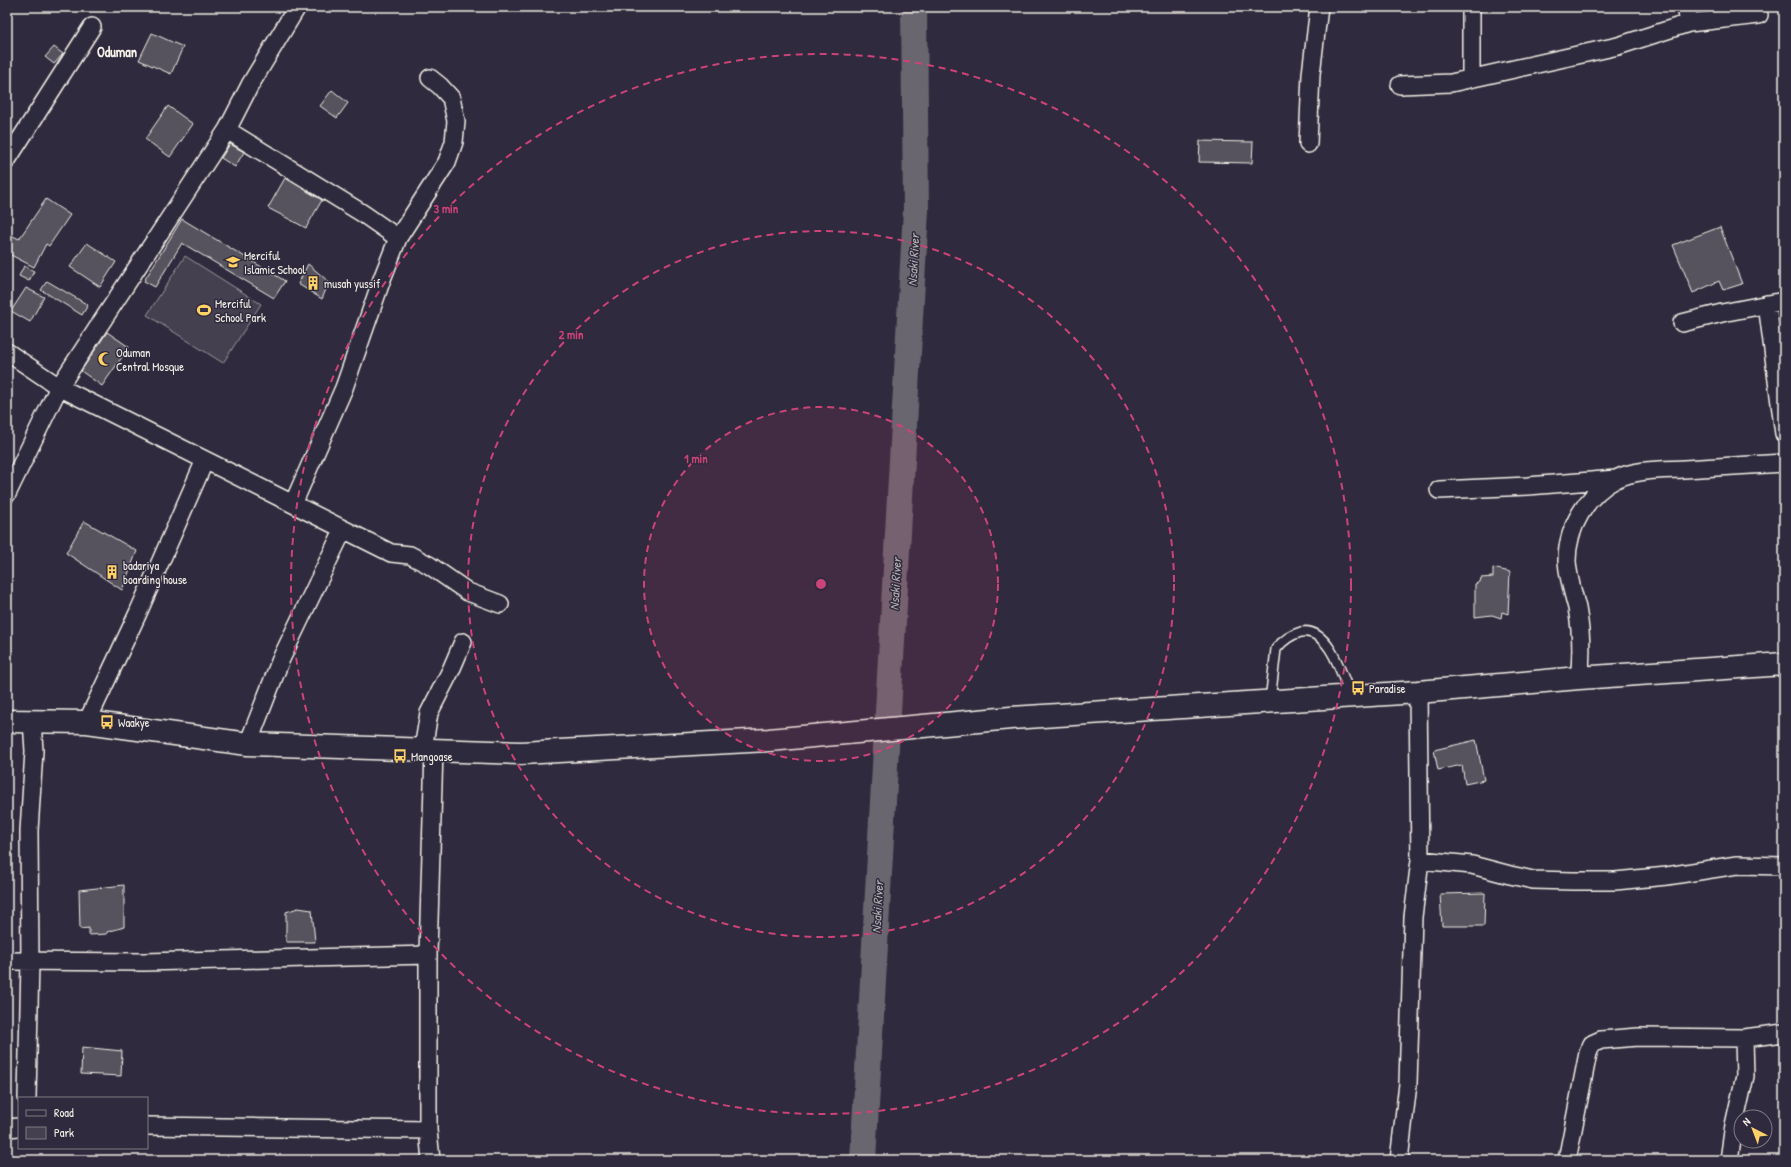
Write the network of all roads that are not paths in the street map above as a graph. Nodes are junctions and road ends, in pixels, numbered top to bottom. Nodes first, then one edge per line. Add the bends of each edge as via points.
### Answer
1 (297, 7) edge
2 (1319, 7) edge
3 (1471, 7) edge
4 (1688, 15) edge
5 (1758, 15) dead end
6 (92, 27) dead end
7 (430, 78) dead end
8 (1470, 78) junction
9 (1400, 85) dead end
10 (227, 130) junction
11 (1308, 144) dead end
12 (7, 160) edge
13 (398, 238) junction
14 (1784, 301) edge
15 (1767, 304) junction
16 (1682, 323) dead end
17 (7, 352) edge
18 (59, 387) junction
19 (1784, 434) edge
20 (205, 460) junction
21 (1784, 463) edge
22 (1616, 478) junction
23 (1439, 490) dead end
24 (7, 494) edge
25 (293, 504) junction
26 (344, 530) junction
27 (500, 604) dead end
28 (463, 642) dead end
29 (1784, 664) edge
30 (1579, 678) junction
31 (1418, 692) junction
32 (1350, 696) junction
33 (1270, 701) junction
34 (32, 720) junction
35 (7, 721) edge
36 (87, 722) junction
37 (248, 744) junction
38 (428, 750) junction
39 (1420, 860) junction
40 (1784, 866) edge
41 (428, 955) junction
42 (7, 961) edge
43 (30, 962) junction
44 (1784, 1033) edge
45 (1744, 1038) junction
46 (27, 1097) edge
47 (148, 1126) edge
48 (18, 1127) edge
49 (7, 1128) edge
50 (428, 1130) junction
51 (431, 1160) edge
52 (1399, 1160) edge
53 (1567, 1160) edge
54 (1729, 1160) edge

1 - 10 street via 250,85
2 - 11 street via 1311,74
3 - 8 street
4 - 5 street
4 - 8 street via 1618,46
6 - 12 street
7 - 13 street via 451,98 456,121 454,142 447,162
8 - 9 street via 1451,83
10 - 13 street
10 - 18 street
13 - 25 street via 344,388
14 - 15 street
15 - 16 street
15 - 19 street
17 - 18 street
18 - 20 street
18 - 24 street
20 - 25 street
20 - 36 street
21 - 22 street via 1642,472
22 - 23 street via 1528,486
22 - 30 street via 1602,488 1578,515 1569,539 1569,580 1577,610 1580,640
25 - 26 street
26 - 27 street via 391,553 410,555 468,592
26 - 37 street via 281,659
28 - 38 street via 429,713
29 - 30 street
30 - 31 street
31 - 32 street
31 - 39 street
32 - 33 street
32 - 33 lane via 1334,656 1320,636 1308,631 1293,634 1276,649
33 - 38 street via 1011,718 769,740 521,753
34 - 35 street
34 - 36 street
34 - 43 street via 34,751 30,831
36 - 37 street
37 - 38 street
38 - 41 street
39 - 40 street via 1472,865 1534,880 1572,881 1615,881 1667,876 1737,865
39 - 52 street via 1414,918 1408,1084
41 - 43 street via 144,962
41 - 50 street
42 - 43 street
43 - 46 street
44 - 45 street
45 - 53 street via 1638,1037 1601,1040 1592,1044 1588,1053
45 - 54 street via 1745,1076
47 - 50 street
48 - 49 street
50 - 51 street

